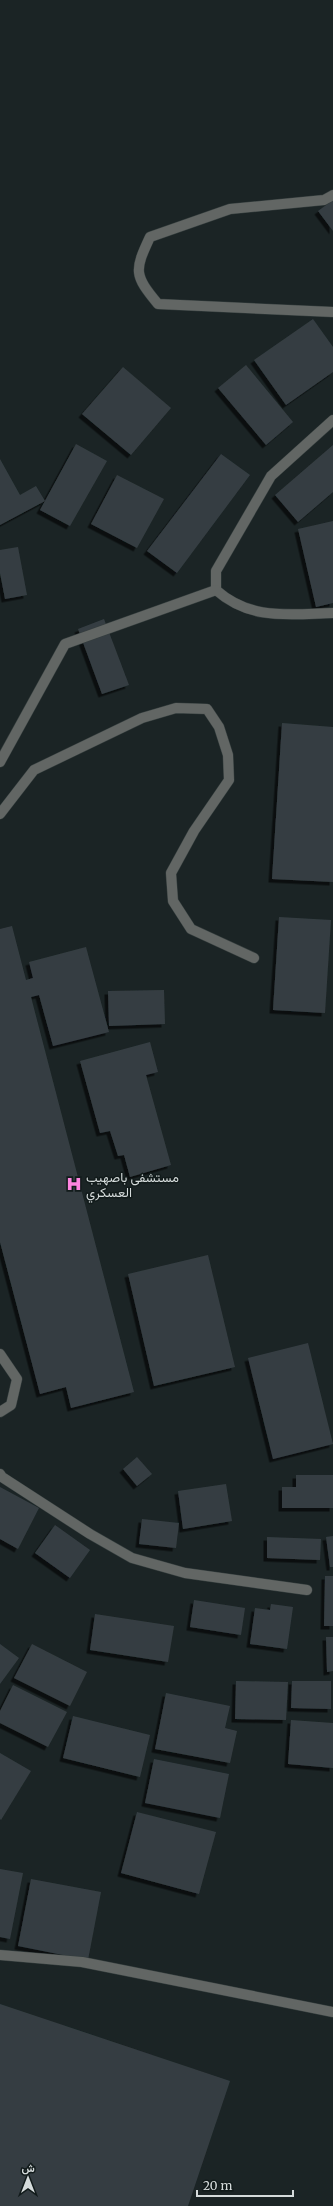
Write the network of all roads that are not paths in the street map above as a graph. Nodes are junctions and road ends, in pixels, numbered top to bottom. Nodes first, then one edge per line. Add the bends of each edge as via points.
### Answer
1 (333, 195) edge
2 (333, 312) edge
3 (333, 420) edge
4 (216, 590) junction
5 (333, 613) edge
6 (0, 762) edge
7 (0, 814) edge
8 (254, 958) dead end
9 (0, 1354) edge
10 (0, 1412) edge
11 (0, 1474) edge
12 (307, 1590) dead end
13 (0, 1955) edge
14 (333, 2012) edge

1 - 2 street via 324,200 230,209 182,225 150,237 138,262 140,283 158,304
3 - 4 street via 271,476 216,571
4 - 5 street via 229,601 264,614
4 - 6 street via 65,644
7 - 8 street via 34,770 142,718 176,708 207,709 219,727 228,755 229,780 194,831 171,873 173,901 191,929
9 - 10 street via 16,1379 11,1405
11 - 12 street via 90,1534 132,1558 185,1573
13 - 14 street via 82,1962

